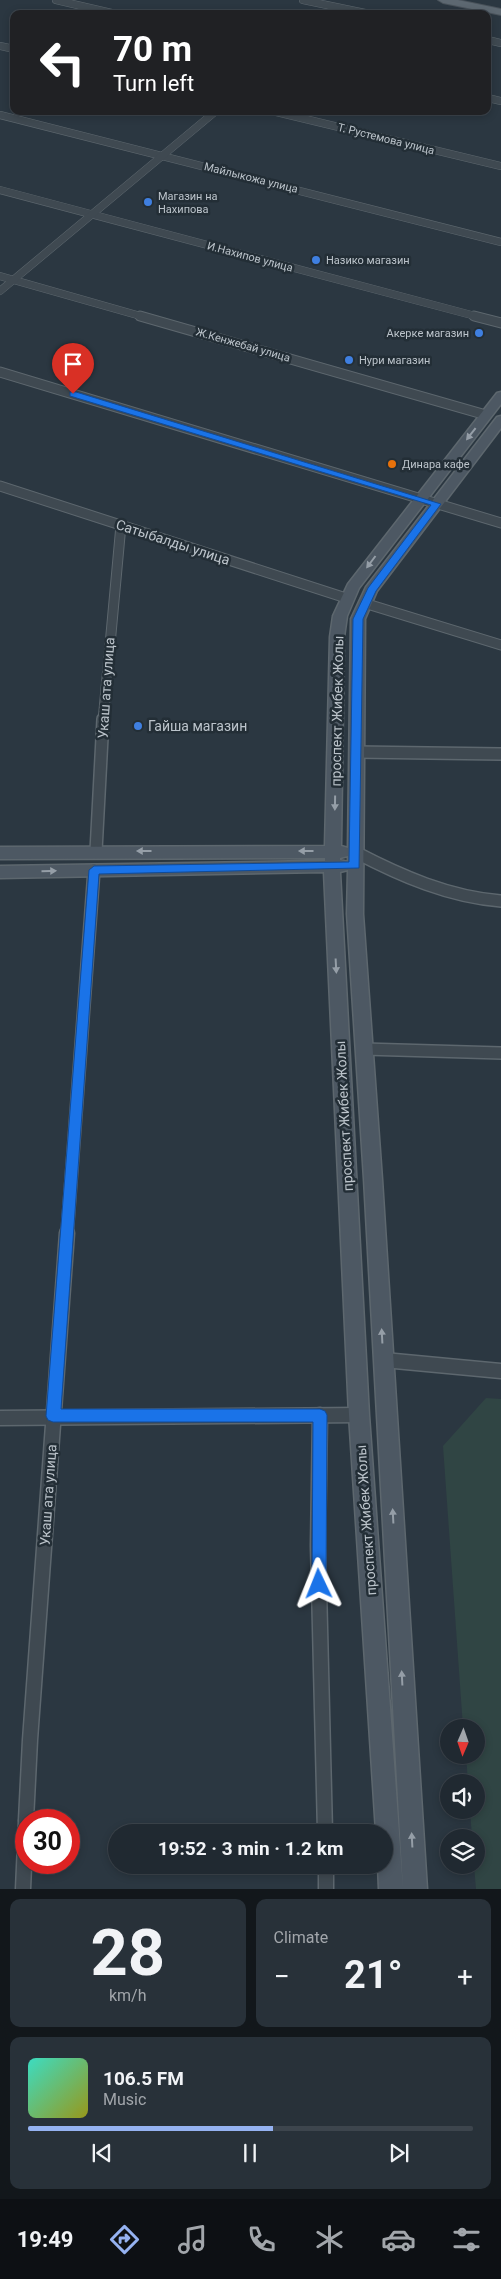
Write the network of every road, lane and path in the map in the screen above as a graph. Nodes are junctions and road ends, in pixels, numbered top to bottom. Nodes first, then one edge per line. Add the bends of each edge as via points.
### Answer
1 (56, 0) edge
2 (302, 0) edge
3 (443, 0) edge
4 (467, 0) edge
5 (347, 6) junction
6 (501, 7) edge
7 (99, 10) edge
8 (342, 10) edge
9 (358, 10) edge
10 (501, 12) edge
11 (0, 115) edge
12 (211, 115) edge
13 (289, 115) edge
14 (160, 155) junction
15 (501, 166) edge
16 (0, 190) edge
17 (92, 214) junction
18 (501, 242) edge
19 (0, 276) edge
20 (12, 280) junction
21 (0, 291) edge
22 (501, 323) edge
23 (0, 372) edge
24 (501, 396) edge
25 (493, 418) edge
26 (0, 486) edge
27 (428, 502) junction
28 (501, 524) edge
29 (121, 525) junction
30 (346, 598) junction
31 (364, 603) junction
32 (501, 645) edge
33 (356, 752) junction
34 (501, 754) edge
35 (96, 851) junction
36 (0, 853) edge
37 (333, 858) junction
38 (355, 859) junction
39 (94, 870) junction
40 (0, 872) edge
41 (501, 901) edge
42 (364, 1049) junction
43 (501, 1053) edge
44 (384, 1360) junction
45 (501, 1371) edge
46 (320, 1415) junction
47 (359, 1415) junction
48 (53, 1416) junction
49 (0, 1418) edge
50 (27, 1809) edge
51 (325, 1824) edge
52 (24, 1874) edge
53 (326, 1874) edge
54 (23, 1889) edge
55 (326, 1889) edge
56 (391, 1889) edge
57 (415, 1889) edge

1 - 7 street
2 - 5 street
3 - 10 main road
4 - 6 main road
5 - 8 street
5 - 9 street
11 - 14 street, Майлыкожа улица
12 - 14 street
13 - 15 street, Т. Рустемова улица
14 - 17 street
14 - 18 street, Майлыкожа улица
16 - 17 street, И.Нахипов улица
17 - 20 street
17 - 22 street, И.Нахипов улица
19 - 20 street, Ж.Кенжебай улица
20 - 21 street
20 - 25 street, Ж.Кенжебай улица
23 - 27 street
24 - 25 street, проспект Жибек Жолы
25 - 27 street, проспект Жибек Жолы
26 - 29 street, Сатыбалды улица
27 - 28 street
27 -> 30 street, проспект Жибек Жолы
27 - 31 street, проспект Жибек Жолы
29 - 30 street, Сатыбалды улица
29 - 35 street, Укаш ата улица via 106,675
30 -> 37 street, проспект Жибек Жолы via 337,637
31 - 32 street
31 - 33 street, проспект Жибек Жолы via 358,619
33 - 34 street
33 - 38 street, проспект Жибек Жолы
35 - 36 street
37 -> 35 street
37 - 38 street
37 - 39 street
37 -> 47 street, проспект Жибек Жолы via 335,958
38 - 41 street via 454,894
38 - 42 street, проспект Жибек Жолы via 355,914
40 -> 39 street
39 - 48 street, Укаш ата улица
42 - 43 street
44 -> 42 street, проспект Жибек Жолы
44 - 45 street
57 -> 44 street, проспект Жибек Жолы
46 - 47 street
46 - 48 street
46 - 51 street via 318,1546
47 - 56 street, проспект Жибек Жолы
48 - 49 street
48 - 50 street, Укаш ата улица
52 - 54 street, Укаш ата улица
53 - 55 street

